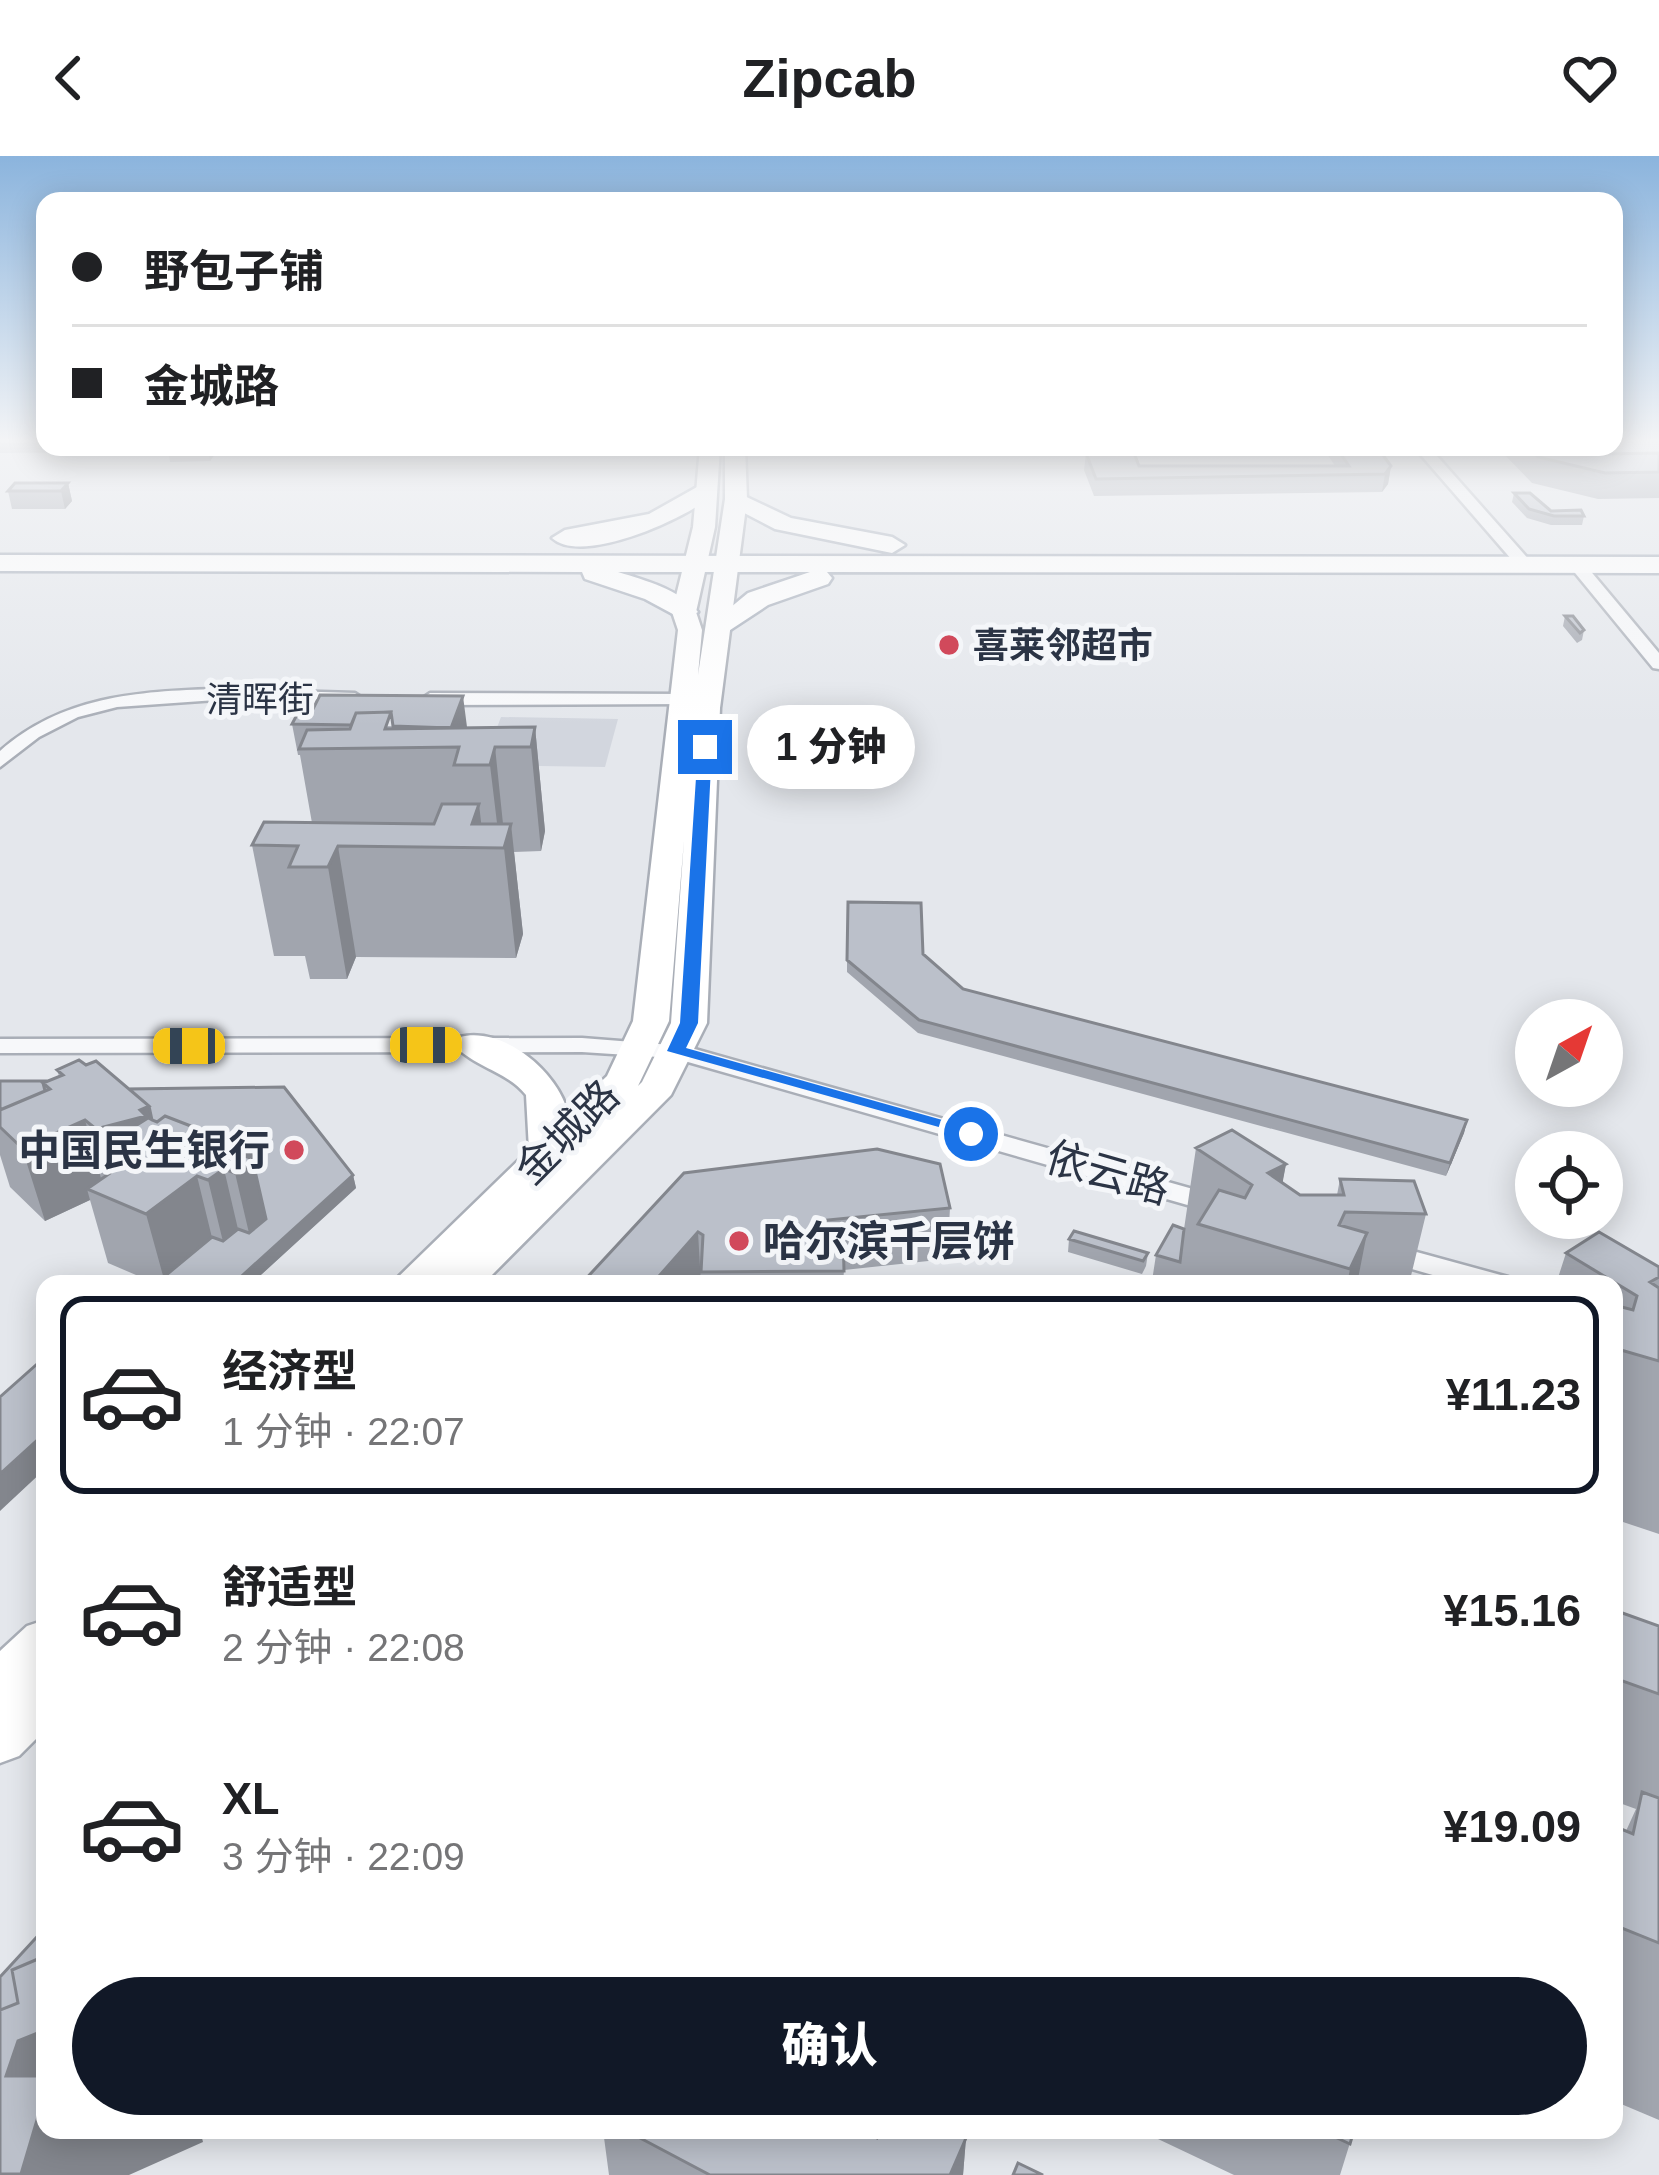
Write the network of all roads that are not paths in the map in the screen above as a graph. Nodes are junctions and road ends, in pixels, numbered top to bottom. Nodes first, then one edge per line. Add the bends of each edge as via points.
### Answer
1 (556, 537) edge
2 (710, 537) edge
3 (719, 537) edge
4 (832, 537) edge
5 (1500, 537) edge
6 (522, 542) junction
7 (0, 544) edge
8 (1659, 547) edge
9 (481, 552) junction
10 (711, 554) junction
11 (1517, 556) junction
12 (903, 557) junction
13 (1638, 559) edge
14 (545, 561) junction
15 (0, 562) edge
16 (1577, 565) junction
17 (684, 612) junction
18 (721, 627) junction
19 (1659, 664) edge
20 (382, 699) edge
21 (405, 699) edge
22 (682, 700) junction
23 (0, 760) edge
24 (473, 1045) junction
25 (0, 1046) edge
26 (658, 1049) junction
27 (548, 1151) junction
28 (1256, 1215) edge
29 (1344, 1240) edge
30 (421, 1275) edge
31 (468, 1275) edge
32 (1466, 1275) edge
33 (36, 1650) edge
34 (0, 1684) edge
35 (36, 1704) edge
36 (0, 1739) edge

1 - 6 main road
2 - 10 street, 金城路
3 - 10 street, 金城路
4 - 12 main road
5 - 11 street
6 - 9 main road
6 - 10 main road
7 - 9 main road
8 - 13 main road
9 - 14 main road
9 - 15 main road
10 - 12 main road
10 - 14 main road
10 - 17 street, 金城路
10 - 18 street, 金城路
11 - 12 main road
11 - 13 main road
11 - 16 main road
12 - 18 main road via 780,589
13 - 16 main road
14 - 17 main road via 636,585
16 - 19 street
17 - 22 street, 金城路 via 690,629
18 - 26 street, 金城路 via 707,708 689,1023
20 - 23 street, 清晖街 via 123,699 45,722
21 - 22 street
22 - 26 street, 金城路 via 654,1006
24 - 25 street, 依云路
24 - 26 street, 依云路
24 - 27 street via 539,1083 554,1121
26 - 27 street, 金城路
26 - 28 street, 依云路
26 - 31 street, 金城路 via 658,1087
27 - 30 street, 金城路
29 - 32 street
33 - 34 street
35 - 36 street

